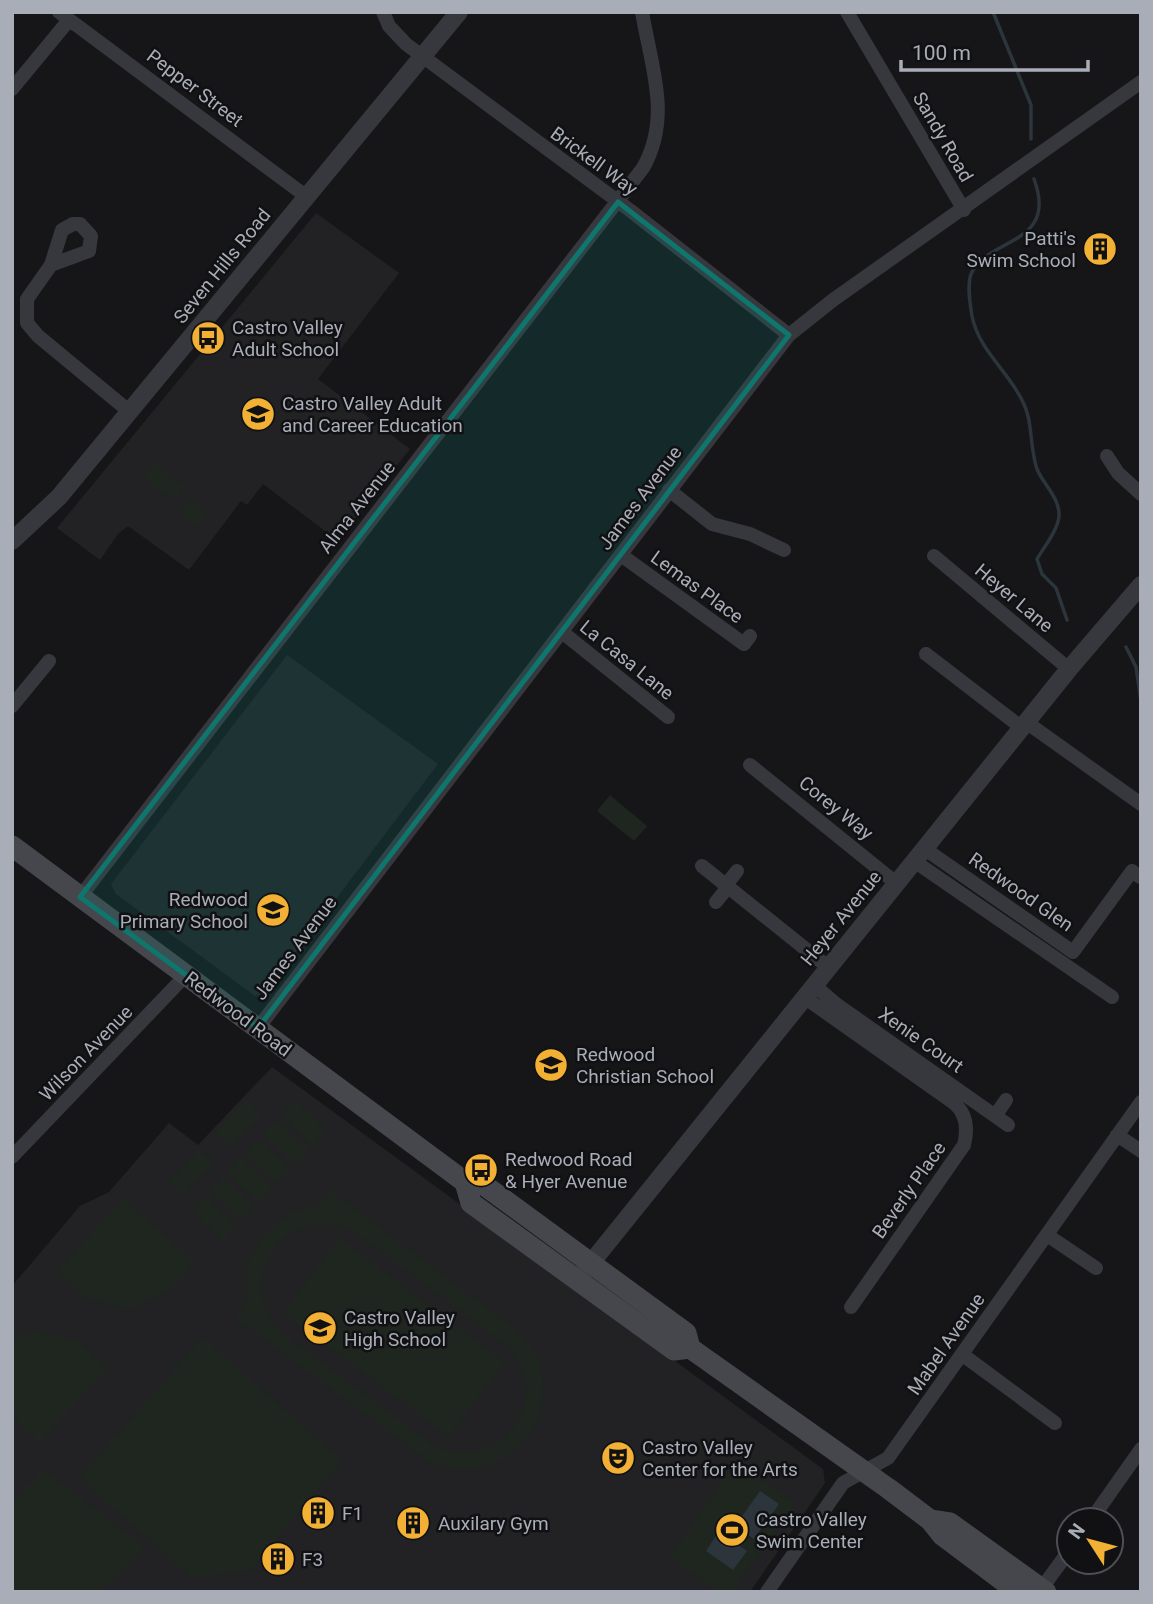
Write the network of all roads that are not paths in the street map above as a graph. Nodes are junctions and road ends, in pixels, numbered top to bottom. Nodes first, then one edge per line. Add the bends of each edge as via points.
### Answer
1 (383, 12) edge
2 (458, 12) edge
3 (642, 12) edge
4 (847, 12) edge
5 (64, 16) edge
6 (422, 57) junction
7 (1141, 82) edge
8 (12, 89) edge
9 (307, 197) junction
10 (618, 202) junction
11 (964, 210) junction
12 (51, 265) dead end
13 (789, 335) junction
14 (130, 412) junction
15 (1107, 456) dead end
16 (669, 490) junction
17 (1141, 494) edge
18 (12, 541) edge
19 (784, 550) dead end
20 (621, 555) junction
21 (934, 556) dead end
22 (1141, 585) edge
23 (562, 632) junction
24 (750, 636) dead end
25 (926, 654) dead end
26 (49, 661) dead end
27 (1069, 669) junction
28 (12, 706) edge
29 (668, 717) dead end
30 (1024, 725) junction
31 (750, 765) dead end
32 (1141, 804) edge
33 (12, 846) edge
34 (919, 855) junction
35 (702, 866) dead end
36 (737, 872) dead end
37 (1140, 877) edge
38 (896, 883) junction
39 (727, 886) junction
40 (80, 897) junction
41 (716, 902) dead end
42 (828, 968) junction
43 (186, 975) junction
44 (809, 991) junction
45 (1112, 997) dead end
46 (258, 1028) junction
47 (1006, 1100) dead end
48 (1141, 1102) edge
49 (995, 1116) junction
50 (1008, 1125) dead end
51 (1117, 1135) junction
52 (1141, 1151) edge
53 (12, 1157) edge
54 (465, 1182) junction
55 (1047, 1235) junction
56 (590, 1263) junction
57 (1096, 1268) dead end
58 (577, 1280) junction
59 (851, 1307) dead end
60 (690, 1348) junction
61 (962, 1355) junction
62 (1055, 1423) dead end
63 (1141, 1449) edge
64 (864, 1471) junction
65 (1101, 1506) edge
66 (930, 1520) junction
67 (1055, 1573) edge
68 (1043, 1591) edge
69 (767, 1592) edge
70 (1018, 1592) edge

1 - 6 street, Brickell Way via 394,32
2 - 6 street, Seven Hills Road
3 - 10 street, Alma Avenue via 658,99 658,134 643,168
4 - 11 street, Sandy Road
5 - 8 street
5 - 9 street, Pepper Street
6 - 9 street, Seven Hills Road
6 - 10 street, Brickell Way
7 - 11 street, James Avenue
9 - 14 street, Seven Hills Road
10 - 13 street, Brickell Way
10 - 40 street, Alma Avenue
11 - 13 street, James Avenue
12 - 14 street via 26,299 27,323
13 - 16 street, James Avenue
14 - 18 street, Seven Hills Road via 60,497
15 - 17 street
16 - 19 street via 712,524 750,534
16 - 20 street, James Avenue
20 - 23 street, James Avenue
20 - 24 street, Lemas Place via 744,644
21 - 27 street, Heyer Lane
22 - 27 street, Heyer Avenue
23 - 29 street, La Casa Lane
23 - 46 street, James Avenue
25 - 30 street
26 - 28 street
27 - 30 street, Heyer Avenue
30 - 32 street
30 - 34 street, Heyer Avenue
31 - 38 street, Corey Way
33 - 40 main road, Redwood Road
34 - 37 street, Redwood Glen via 1073,952 1132,871
34 - 38 street, Heyer Avenue
34 - 45 street
35 - 39 street
36 - 39 street
38 - 42 street, Heyer Avenue
39 - 41 street
39 - 42 street
40 - 43 main road, Redwood Road
42 - 44 street, Heyer Avenue
43 - 46 main road, Redwood Road
43 - 53 street, Wilson Avenue
44 - 49 street, Xenie Court via 836,1004
44 - 56 street, Heyer Avenue
44 - 59 street, Beverly Place via 960,1108 966,1123 964,1145
46 - 54 main road, Redwood Road
47 - 49 street
48 - 51 street, Mabel Avenue
49 - 50 street, Xenie Court
51 - 52 street
51 - 55 street, Mabel Avenue
54 - 56 main road, Redwood Road via 484,1185
54 - 58 main road, Redwood Road via 471,1203
55 - 57 street
55 - 61 street, Mabel Avenue
56 - 58 street, Heyer Avenue
56 - 60 main road, Redwood Road via 686,1333
58 - 60 main road, Redwood Road via 674,1350
60 - 64 main road, Redwood Road
61 - 62 street
61 - 64 street, Mabel Avenue via 888,1458
63 - 65 street
64 - 66 main road, Redwood Road
64 - 69 street, Mabel Avenue via 843,1483
66 - 68 main road, Redwood Road via 950,1523
66 - 70 main road, Redwood Road via 942,1535
67 - 68 street

